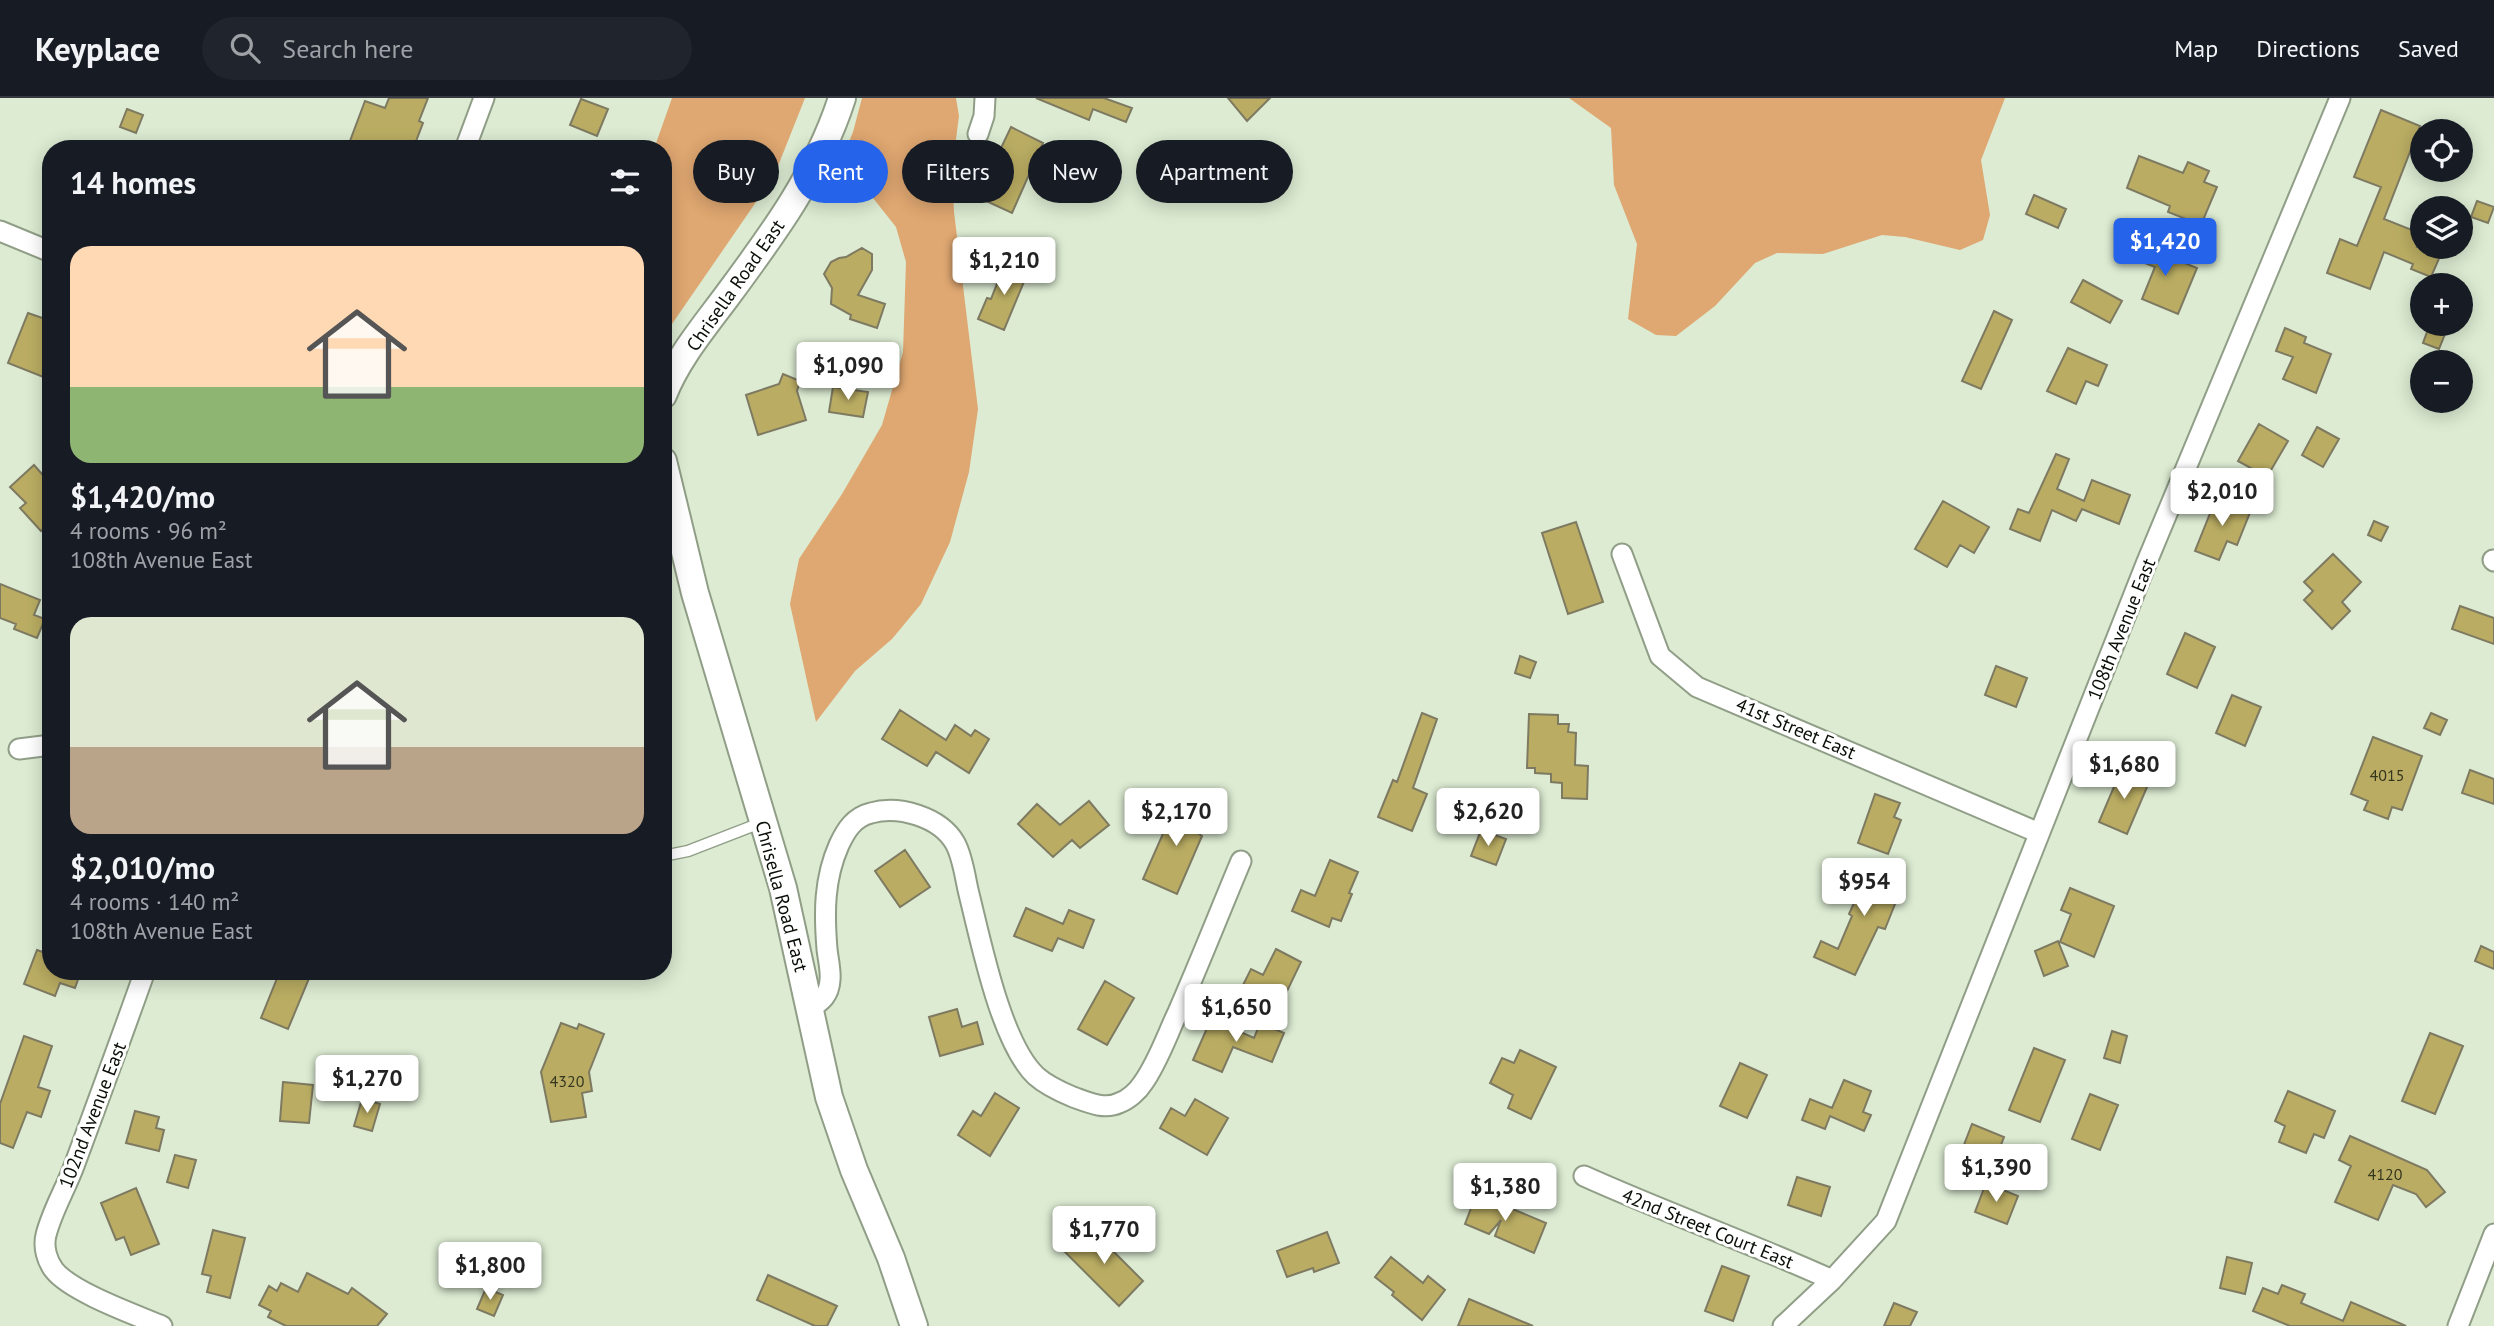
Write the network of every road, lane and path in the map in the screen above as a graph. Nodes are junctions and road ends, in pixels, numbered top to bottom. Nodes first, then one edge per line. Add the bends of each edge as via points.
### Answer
1 (484, 98) edge
2 (842, 98) edge
3 (985, 98) edge
4 (2340, 98) edge
5 (978, 134) dead end
6 (468, 140) edge
7 (0, 232) edge
8 (42, 248) edge
9 (672, 376) edge
10 (672, 498) edge
11 (1622, 554) dead end
12 (42, 746) edge
13 (19, 749) dead end
14 (763, 822) junction
15 (2039, 833) junction
16 (672, 854) edge
17 (1241, 861) dead end
18 (142, 980) edge
19 (810, 1009) junction
20 (1584, 1176) dead end
21 (2494, 1234) edge
22 (1832, 1280) junction
23 (162, 1326) edge
24 (914, 1326) edge
25 (1783, 1326) edge
26 (2458, 1326) edge

1 - 6 street
2 - 9 street, Chrisella Road East via 832,130 773,236
3 - 5 street
4 - 15 street, 108th Avenue East
7 - 8 street
10 - 14 street, Chrisella Road East via 695,593
11 - 15 street, 41st Street East via 1660,656 1697,687
12 - 13 street
14 - 16 lane
14 - 19 street, Chrisella Road East
15 - 22 street, 108th Avenue East via 1886,1221
17 - 19 street via 1160,1053 1143,1084 1118,1104 1087,1102 1035,1075 1014,1044 1003,1016 956,846 942,826 915,814 885,810 861,816 841,841 827,884 831,979 823,1000
18 - 23 street, 102nd Avenue East via 46,1236 48,1259 64,1279
19 - 24 street, Chrisella Road East via 829,1097
20 - 22 street, 42nd Street Court East
21 - 26 street
22 - 25 street, 108th Avenue East

